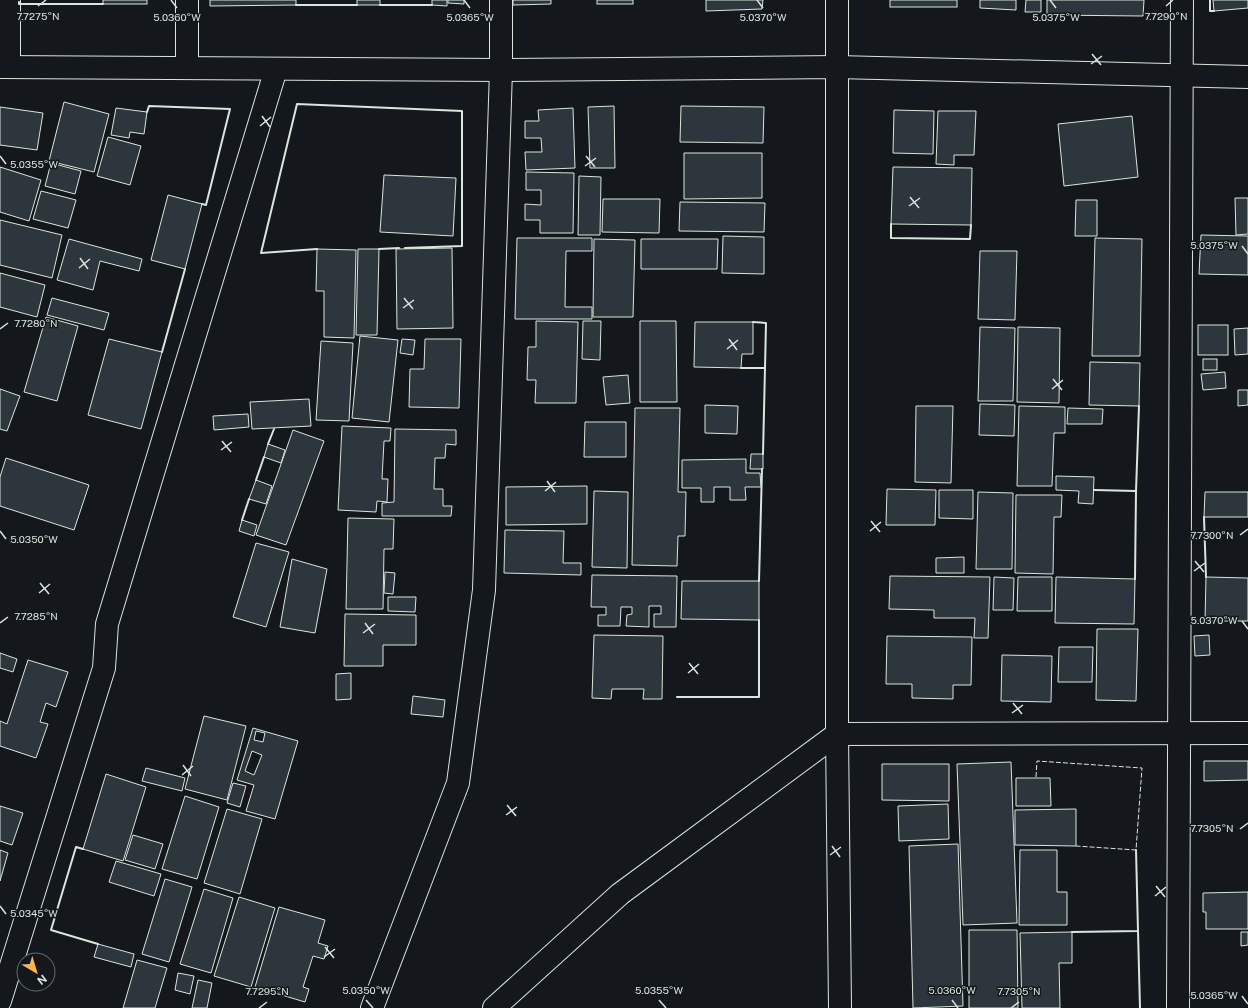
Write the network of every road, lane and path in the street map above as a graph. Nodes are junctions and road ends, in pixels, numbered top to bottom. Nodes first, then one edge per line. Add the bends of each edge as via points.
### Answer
1 (9, 0) edge
2 (188, 0) edge
3 (501, 0) edge
4 (837, 0) edge
5 (1182, 0) edge
6 (5, 67) edge
7 (837, 67) junction
8 (186, 68) junction
9 (276, 69) junction
10 (501, 70) junction
11 (1182, 76) junction
12 (1248, 77) edge
13 (1180, 733) junction
14 (837, 734) junction
15 (1248, 734) edge
16 (0, 1001) edge
17 (372, 1008) edge
18 (494, 1008) edge
19 (840, 1008) edge
20 (1178, 1008) edge

1 - 6 street
2 - 8 street
3 - 10 street
4 - 7 street
5 - 11 street
6 - 8 street
7 - 10 street
7 - 11 street
7 - 14 street
8 - 9 street
9 - 10 street
9 - 16 street via 108,624 104,668
10 - 17 street via 484,590 458,783
11 - 12 street
11 - 13 street
13 - 14 street
13 - 15 street
13 - 20 street
14 - 18 street via 620,894
14 - 19 street

